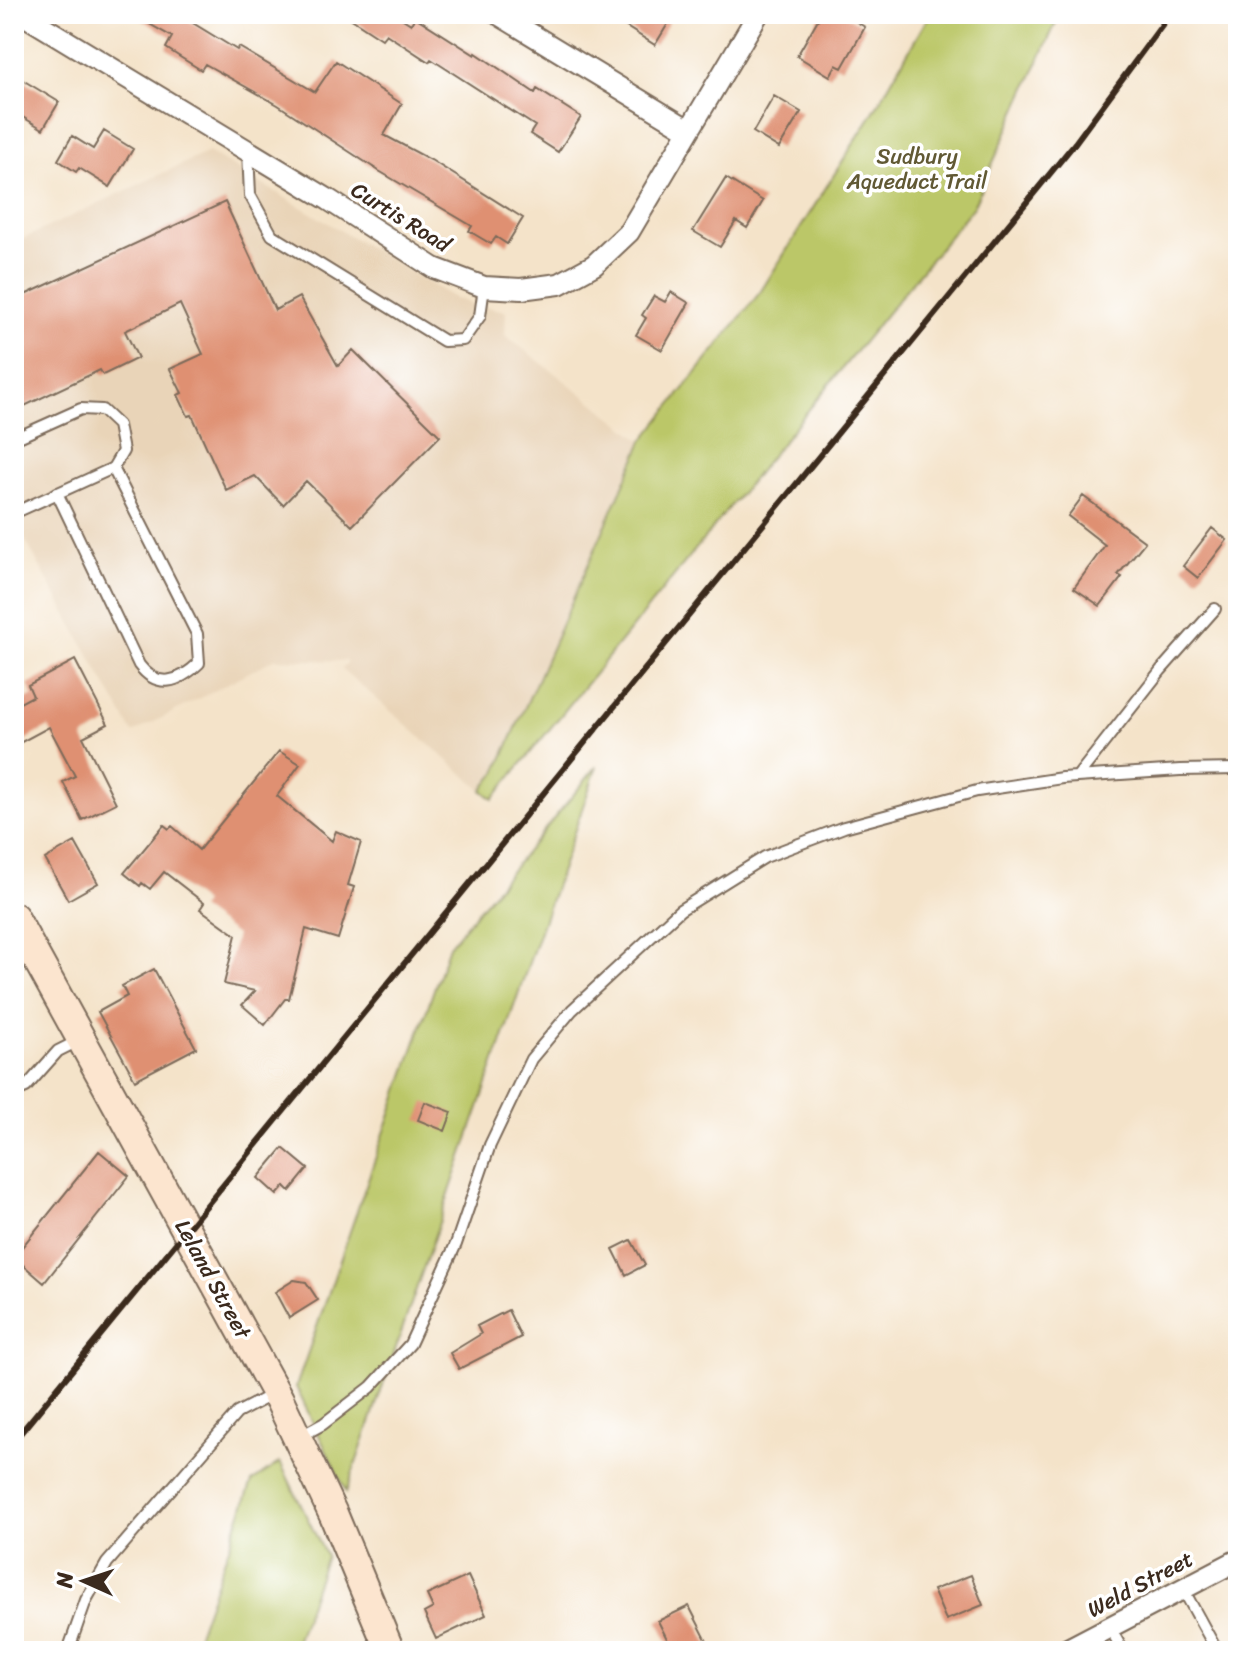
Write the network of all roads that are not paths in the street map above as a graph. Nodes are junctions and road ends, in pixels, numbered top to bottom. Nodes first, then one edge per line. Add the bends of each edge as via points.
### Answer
1 (22, 14) edge
2 (498, 14) edge
3 (758, 14) edge
4 (530, 22) edge
5 (689, 130) junction
6 (248, 151) junction
7 (484, 287) junction
8 (14, 439) edge
9 (113, 468) junction
10 (57, 493) junction
11 (14, 513) edge
12 (1215, 609) dead end
13 (1238, 769) edge
14 (1077, 777) junction
15 (14, 917) edge
16 (81, 1039) junction
17 (14, 1092) edge
18 (275, 1393) junction
19 (298, 1438) junction
20 (1238, 1560) edge
21 (1183, 1589) junction
22 (1110, 1628) junction
23 (68, 1651) edge
24 (390, 1651) edge
25 (1064, 1651) edge
26 (1123, 1651) edge
27 (1217, 1651) edge

1 - 6 street, Curtis Road
2 - 4 street
3 - 5 street, Curtis Road
4 - 5 street
5 - 7 street, Curtis Road via 629,232 594,265 559,284
6 - 7 street, Curtis Road via 434,268
6 - 7 lane via 250,195 272,235 444,341 463,340 480,316
8 - 9 lane via 81,409 102,410 118,425 123,451
9 - 10 lane
9 - 10 lane via 197,634 199,663 184,677 148,677 139,665
10 - 11 lane
12 - 14 lane
13 - 14 lane
14 - 19 lane via 977,791 844,827 765,857 680,910 572,1010 531,1059 490,1145 456,1244 410,1344 371,1387
15 - 16 street, Leland Street
16 - 17 lane via 58,1051 26,1087
16 - 18 street, Leland Street
18 - 19 street, Leland Street
18 - 23 lane via 237,1413 107,1563 86,1600
19 - 24 street, Leland Street
20 - 21 street, Weld Street
21 - 22 street, Weld Street
21 - 27 lane
22 - 25 street, Weld Street
22 - 26 lane

